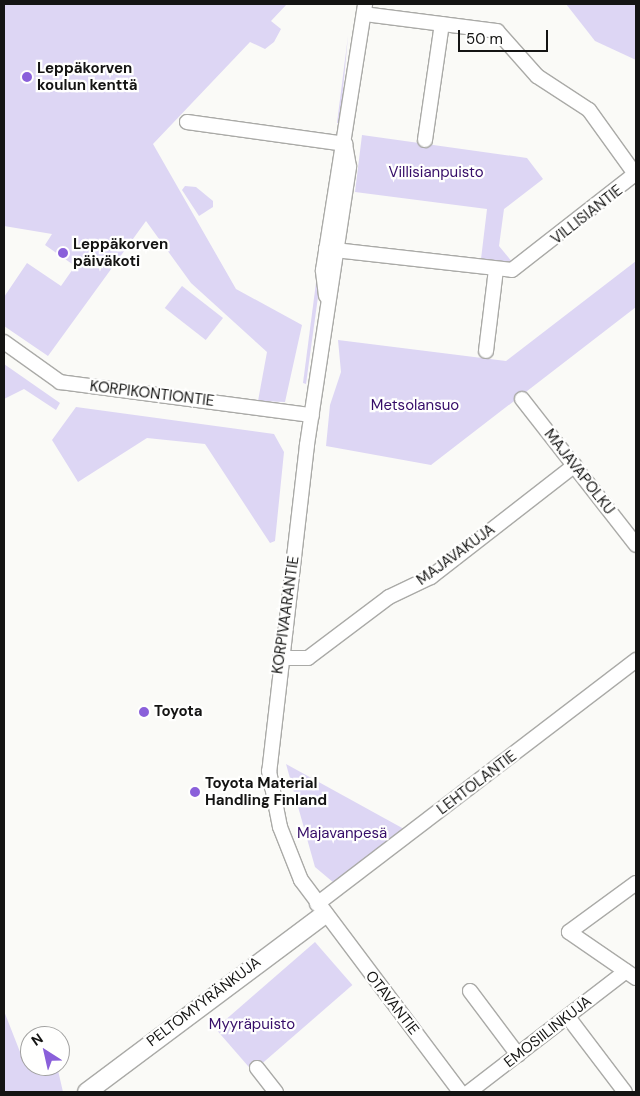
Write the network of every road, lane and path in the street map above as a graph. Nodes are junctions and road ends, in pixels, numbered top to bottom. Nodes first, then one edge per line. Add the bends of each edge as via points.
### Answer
1 (364, 9) edge
2 (442, 24) junction
3 (188, 122) dead end
4 (425, 140) dead end
5 (345, 144) junction
6 (332, 250) junction
7 (496, 270) junction
8 (4, 342) edge
9 (486, 351) dead end
10 (522, 399) dead end
11 (312, 415) junction
12 (575, 465) junction
13 (636, 545) edge
14 (280, 658) junction
15 (636, 660) edge
16 (636, 883) edge
17 (320, 909) junction
18 (631, 974) edge
19 (470, 991) dead end
20 (568, 1017) junction
21 (518, 1055) junction
22 (257, 1068) dead end
23 (86, 1092) edge
24 (276, 1092) edge
25 (460, 1092) edge
26 (469, 1092) edge
27 (625, 1092) edge

1 - 2 street, VILLISIANTIE
1 - 5 street, KORPIVAARANTIE
2 - 4 street
2 - 7 street, VILLISIANTIE via 503,34 537,76 589,110 635,174 518,268
3 - 5 street
5 - 6 street, KORPIVAARANTIE via 338,165
6 - 7 street, VILLISIANTIE
6 - 11 street, KORPIVAARANTIE
7 - 9 street
8 - 11 street, KORPIKONTIONTIE via 60,382
10 - 12 street, MAJAVAPOLKU
11 - 14 street, KORPIVAARANTIE
12 - 13 street, MAJAVAPOLKU
12 - 14 street, MAJAVAKUJA via 431,576 389,597 308,658
14 - 17 street, KORPIVAARANTIE via 270,742 272,796 290,853
15 - 17 street, LEHTOLANTIE
16 - 18 street via 569,932
17 - 23 main road, PELTOMYYRÄNKUJA
17 - 25 street, OTAVANTIE
18 - 20 street, EMOSIILINKUJA
19 - 21 street
20 - 21 street, EMOSIILINKUJA
20 - 27 street
21 - 26 street, EMOSIILINKUJA
22 - 24 street

